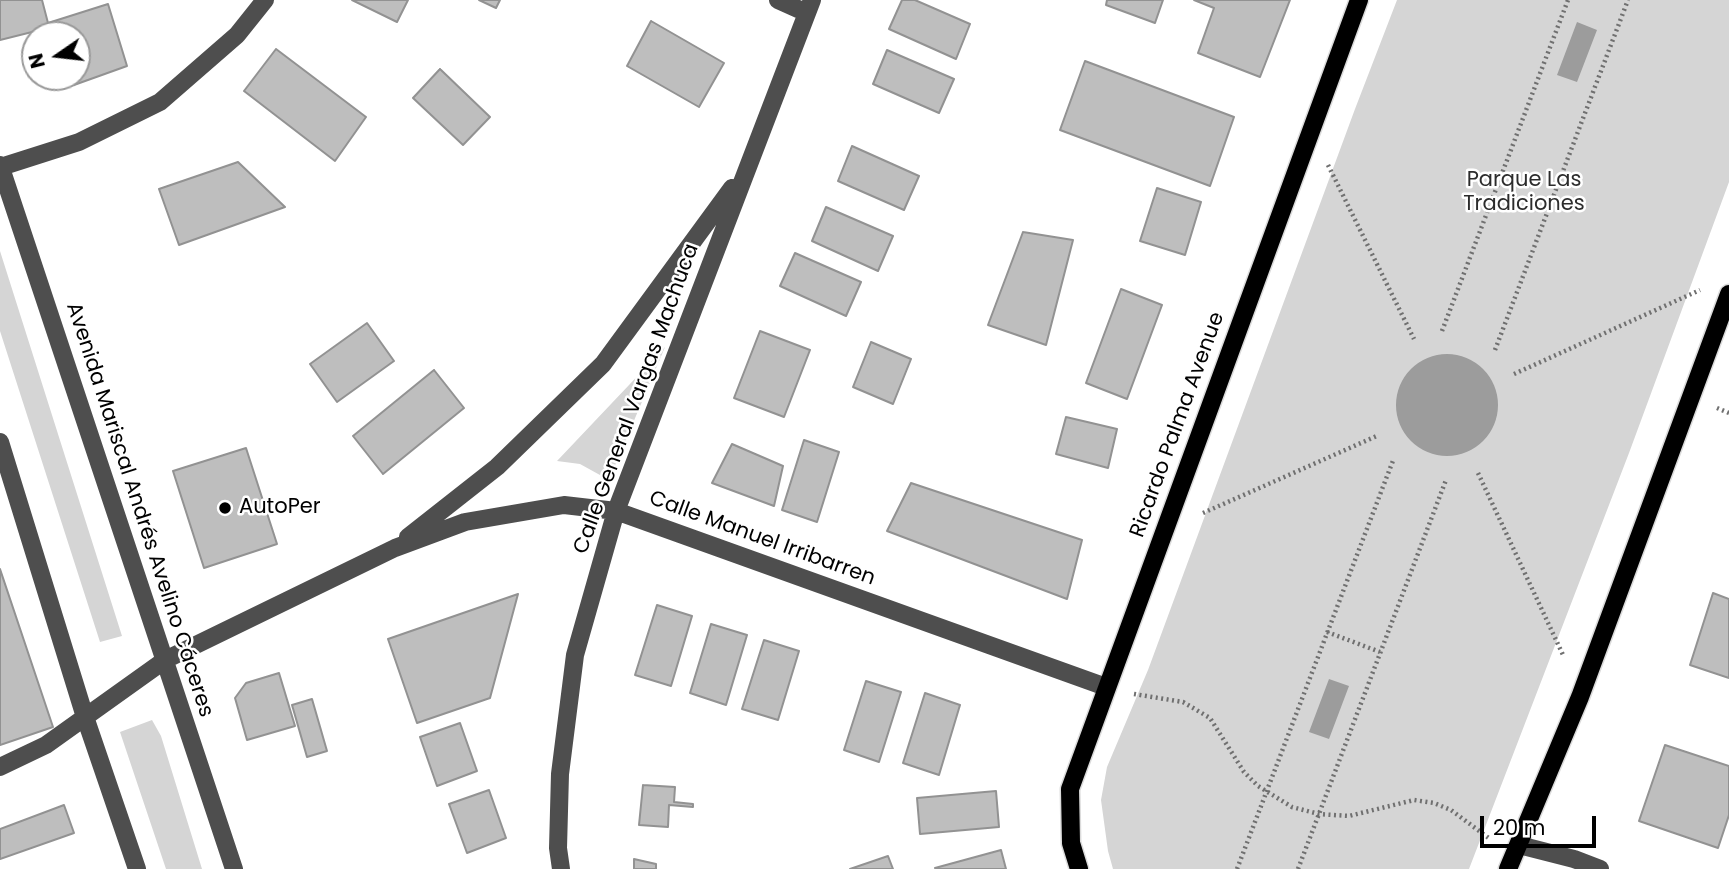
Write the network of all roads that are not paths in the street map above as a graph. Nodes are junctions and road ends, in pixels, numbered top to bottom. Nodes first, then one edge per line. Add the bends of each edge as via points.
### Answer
1 (265, 0) edge
2 (778, 0) edge
3 (1359, 0) edge
4 (810, 6) edge
5 (0, 166) edge
6 (746, 168) junction
7 (1729, 293) edge
8 (0, 442) edge
9 (616, 511) junction
10 (395, 548) junction
11 (165, 660) junction
12 (1106, 687) junction
13 (85, 718) junction
14 (0, 767) edge
15 (1518, 845) junction
16 (137, 869) edge
17 (234, 869) edge
18 (561, 869) edge
19 (1079, 869) edge
20 (1508, 869) edge
21 (1600, 869) edge

1 - 5 street via 237,36 160,102 79,142
2 - 4 street
3 - 12 main road, Ricardo Palma Avenue
4 - 6 street, Calle General Vargas Machuca
5 - 11 street, Avenida Mariscal Andrés Avelino Cáceres
6 - 9 street, Calle General Vargas Machuca
6 - 10 street, Calle Manuel Irribarren via 603,364 497,467
7 - 15 main road via 1580,696
8 - 13 street
9 - 10 street, Calle Manuel Irribarren via 564,505 500,515 465,522
9 - 12 street, Calle Manuel Irribarren
9 - 18 street, Calle General Vargas Machuca via 575,655 560,774
10 - 11 street, Calle Manuel Irribarren
11 - 13 street, Calle Manuel Irribarren
11 - 17 street, Avenida Mariscal Andrés Avelino Cáceres
12 - 19 main road, Ricardo Palma Avenue via 1070,789 1071,843
13 - 14 street, Calle Manuel Irribarren via 46,746
13 - 16 street
15 - 20 main road
15 - 21 street

